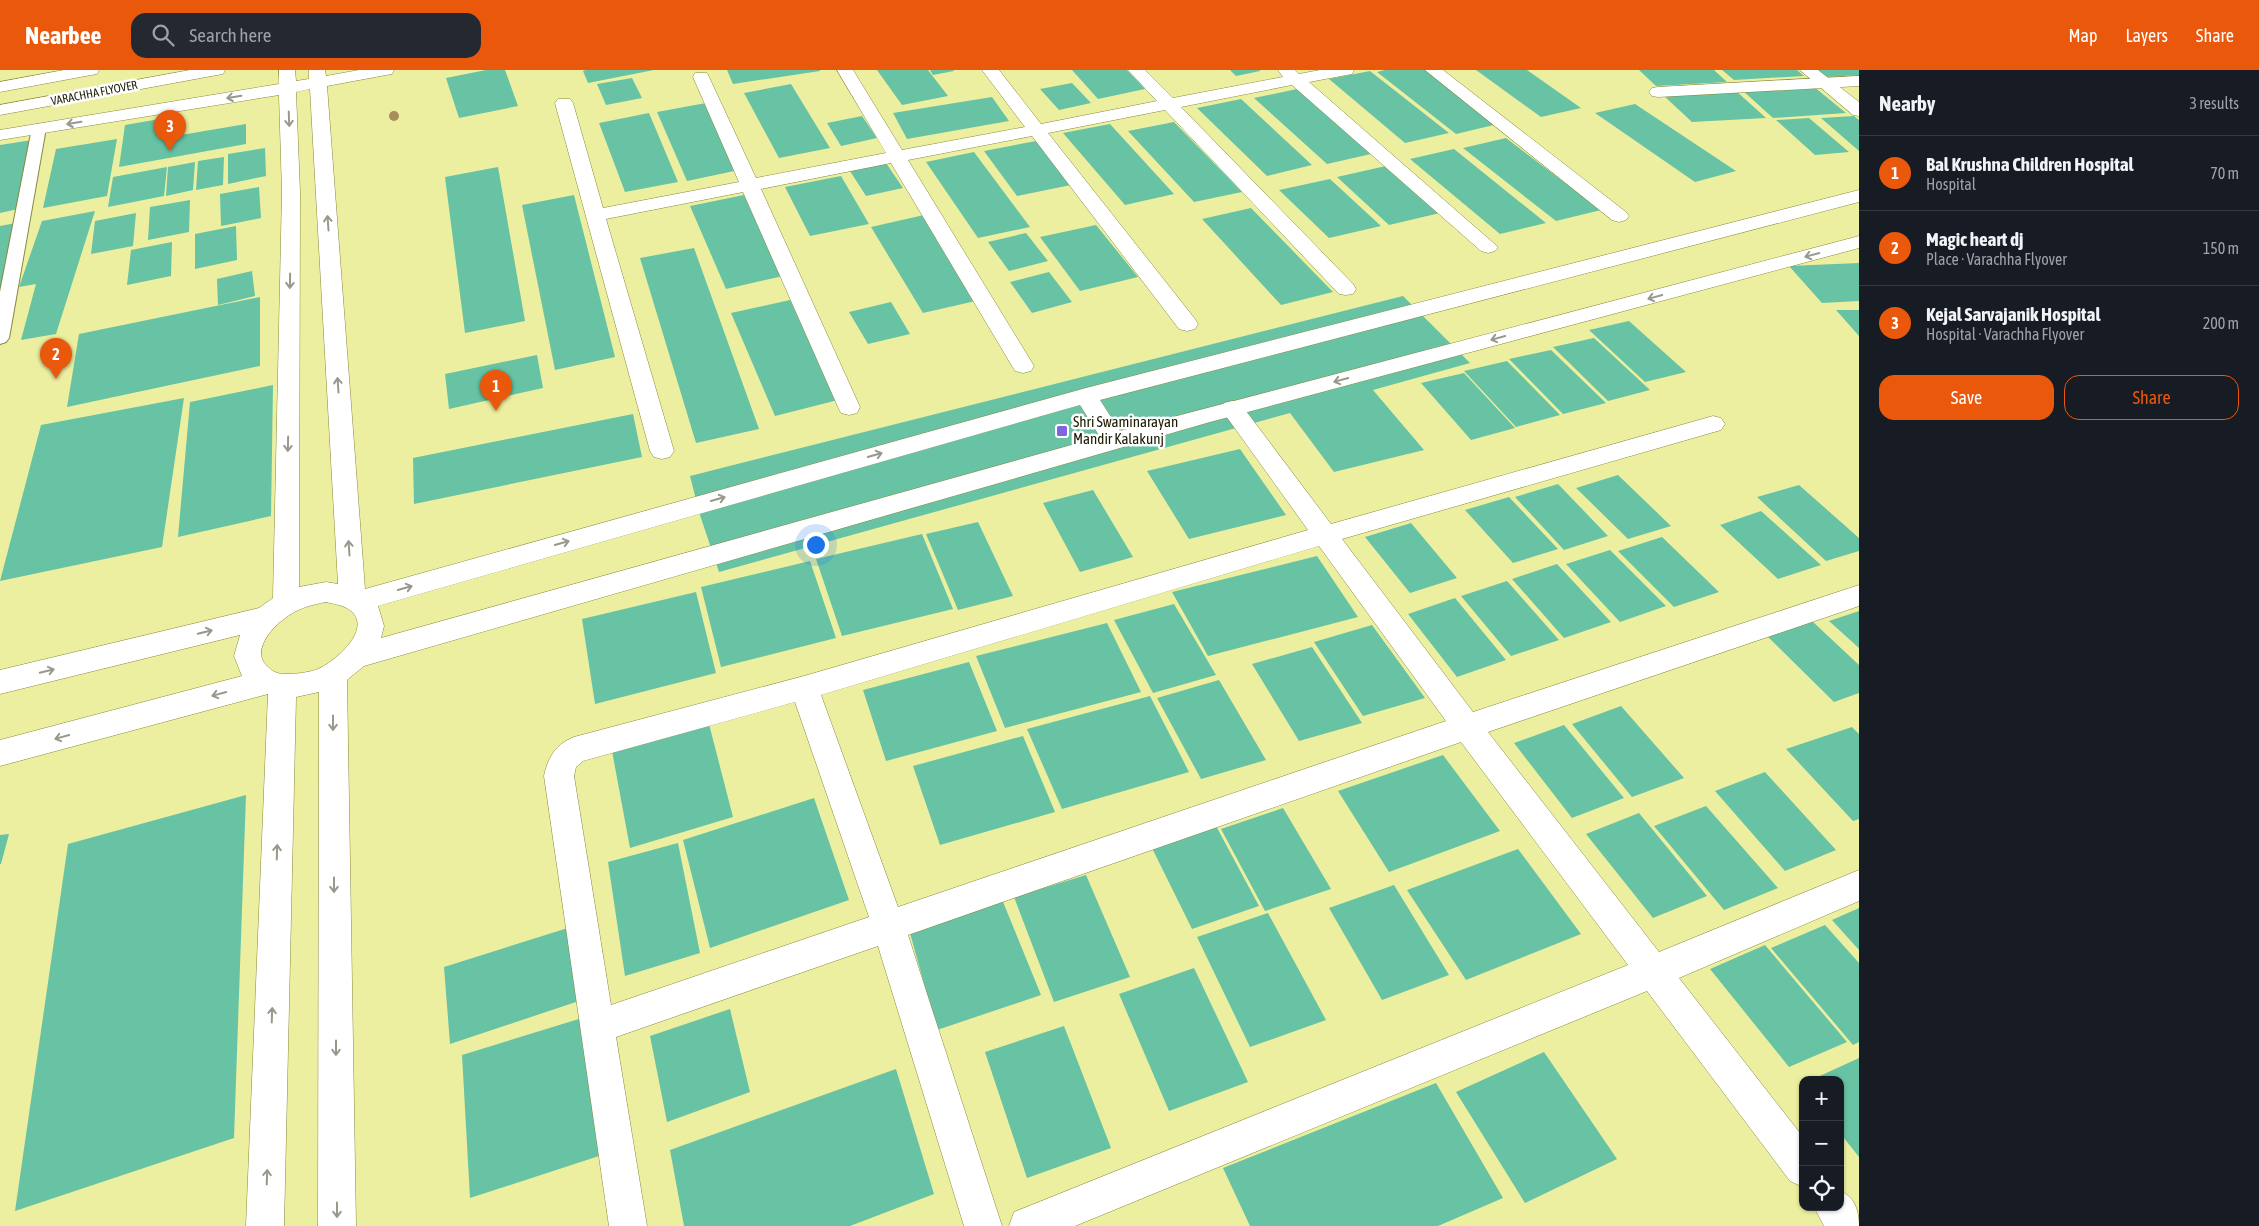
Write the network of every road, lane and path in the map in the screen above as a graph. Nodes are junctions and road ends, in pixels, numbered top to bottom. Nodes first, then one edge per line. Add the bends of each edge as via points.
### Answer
1 (39, 70) edge
2 (91, 70) edge
3 (162, 70) edge
4 (217, 70) edge
5 (386, 70) edge
6 (845, 70) edge
7 (990, 70) edge
8 (1136, 70) edge
9 (1346, 70) edge
10 (1433, 70) edge
11 (1808, 70) edge
12 (1291, 75) edge
13 (318, 76) edge
14 (701, 77) dead end
15 (0, 78) edge
16 (288, 79) edge
17 (1859, 81) edge
18 (1824, 83) junction
19 (0, 87) edge
20 (1658, 92) dead end
21 (0, 99) edge
22 (564, 104) dead end
23 (1168, 104) junction
24 (0, 110) edge
25 (1859, 111) edge
26 (39, 128) junction
27 (1036, 130) junction
28 (0, 135) edge
29 (897, 156) junction
30 (749, 185) junction
31 (1859, 196) edge
32 (595, 215) junction
33 (1619, 216) dead end
34 (1859, 242) edge
35 (1488, 248) dead end
36 (1346, 288) dead end
37 (1187, 324) dead end
38 (0, 338) edge
39 (1023, 366) dead end
40 (1086, 396) junction
41 (849, 408) dead end
42 (1232, 409) junction
43 (1713, 424) dead end
44 (1114, 441) junction
45 (662, 452) dead end
46 (1324, 535) junction
47 (1859, 595) edge
48 (355, 598) junction
49 (277, 610) junction
50 (344, 666) junction
51 (0, 682) edge
52 (274, 684) junction
53 (804, 688) junction
54 (1467, 727) junction
55 (0, 753) edge
56 (1859, 885) edge
57 (888, 925) junction
58 (1652, 972) junction
59 (596, 1026) junction
60 (1801, 1166) edge
61 (1836, 1211) edge
62 (266, 1226) edge
63 (337, 1226) edge
64 (628, 1226) edge
65 (983, 1226) edge
66 (1028, 1226) edge
67 (1847, 1226) edge

1 - 15 street
2 - 19 street
3 - 21 street, VARACHHA FLYOVER
4 - 24 street, VARACHHA FLYOVER
5 - 13 street
6 - 29 street
7 - 27 street
8 - 23 street
9 - 12 street
10 - 33 street
11 - 18 street
12 - 23 street
12 - 35 street
13 - 16 street
48 -> 13 street
14 - 30 street
16 -> 26 street
16 -> 49 street via 291,192
17 - 18 street
18 - 20 street
18 - 25 street
22 - 32 street
23 - 27 street
23 - 36 street
26 - 28 street
26 - 38 lane
27 - 29 street
27 - 37 street
29 - 30 street
29 - 39 street
30 - 32 street
30 - 41 street
31 - 40 street
32 - 45 street
34 -> 42 street
40 - 44 street
48 -> 40 street
42 - 44 street
42 - 46 street
43 - 46 street
44 - 50 street
46 - 53 street
46 - 54 street
47 - 54 street
48 - 49 street via 326,592 311,594
48 - 50 street via 366,609 370,632 364,644
51 -> 49 street
49 - 52 street via 255,631 248,646 248,661 254,673
50 - 52 street via 316,682
50 -> 63 street
52 -> 55 street
62 -> 52 street
53 - 57 street
53 - 59 street via 574,750 561,763 558,776
54 - 57 street
54 - 58 street
56 - 58 street
57 - 59 street
57 - 65 street
58 - 60 street
58 - 66 street
59 - 64 street
61 - 67 street

